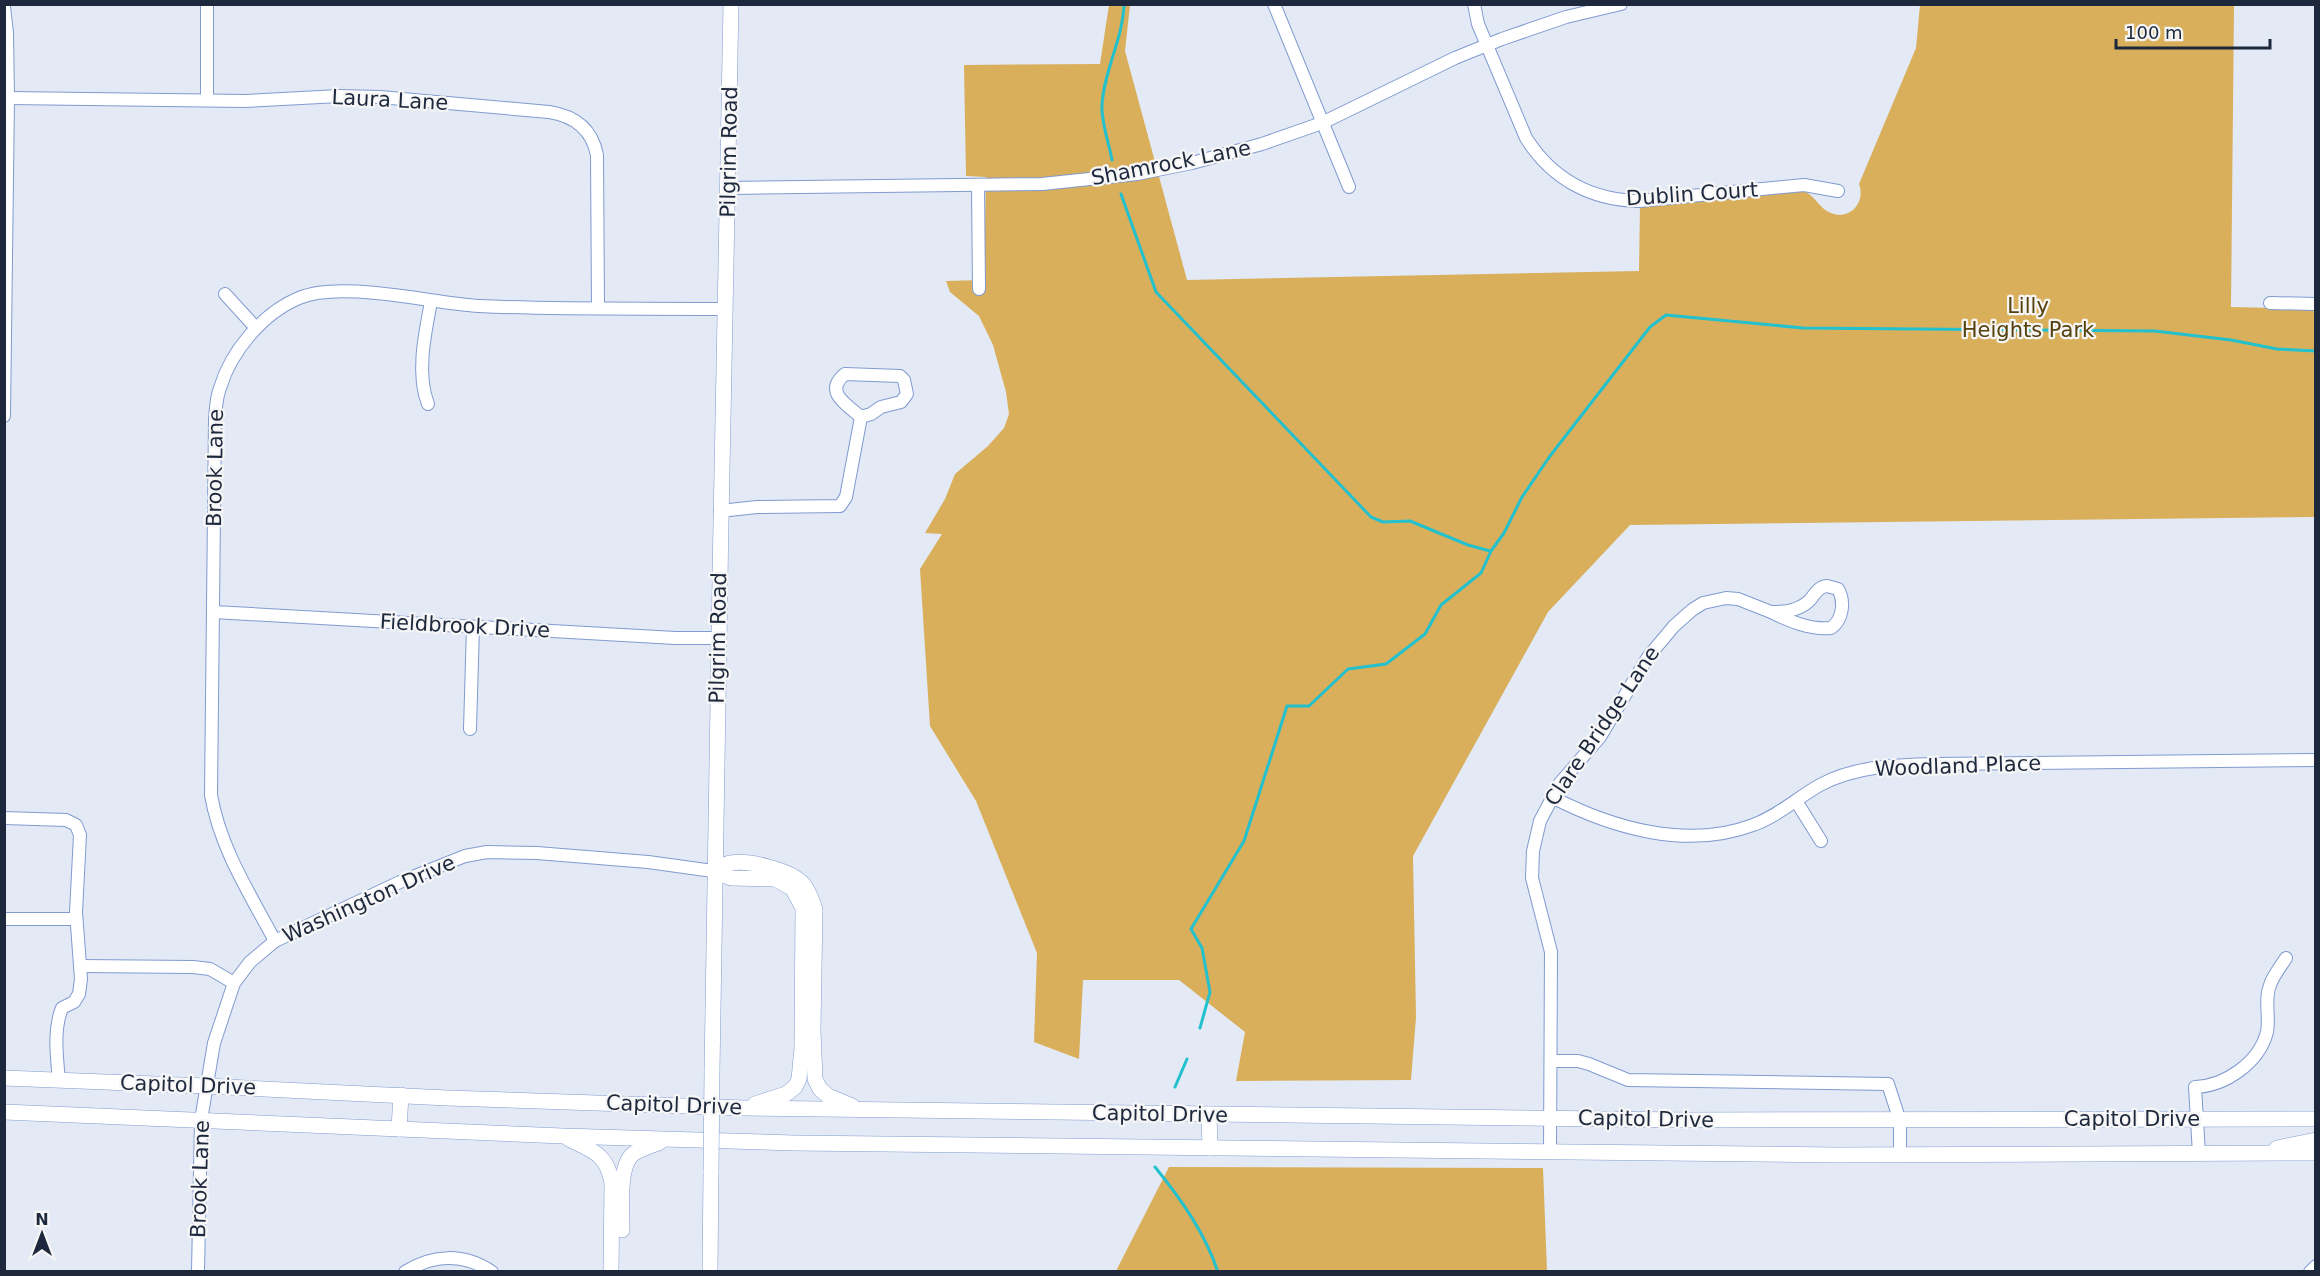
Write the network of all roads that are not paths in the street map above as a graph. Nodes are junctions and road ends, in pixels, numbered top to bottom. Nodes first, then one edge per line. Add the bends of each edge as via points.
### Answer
1 (207, 4) edge
2 (731, 4) edge
3 (1275, 4) edge
4 (1474, 4) edge
5 (1621, 4) edge
6 (4, 7) edge
7 (1487, 44) junction
8 (8, 98) junction
9 (207, 100) junction
10 (1322, 123) junction
11 (978, 185) junction
12 (1349, 187) dead end
13 (729, 188) junction
14 (1838, 191) dead end
15 (979, 289) dead end
16 (225, 294) dead end
17 (431, 302) junction
18 (2270, 303) dead end
19 (2316, 304) edge
20 (598, 308) junction
21 (725, 309) junction
22 (256, 328) junction
23 (428, 404) dead end
24 (4, 416) edge
25 (861, 417) junction
26 (720, 511) junction
27 (214, 612) junction
28 (1771, 612) junction
29 (473, 627) junction
30 (717, 638) junction
31 (470, 729) dead end
32 (2316, 760) edge
33 (1551, 797) junction
34 (1796, 801) junction
35 (4, 818) edge
36 (1821, 840) dead end
37 (713, 871) junction
38 (4, 920) edge
39 (76, 920) junction
40 (275, 941) junction
41 (2286, 958) dead end
42 (80, 966) junction
43 (234, 983) junction
44 (1552, 1060) junction
45 (4, 1078) edge
46 (59, 1081) junction
47 (206, 1086) junction
48 (401, 1095) junction
49 (744, 1108) junction
50 (861, 1110) junction
51 (4, 1112) edge
52 (1209, 1114) junction
53 (1551, 1118) junction
54 (2198, 1119) junction
55 (2316, 1119) edge
56 (201, 1120) junction
57 (1900, 1121) junction
58 (399, 1129) junction
59 (563, 1136) junction
60 (669, 1139) junction
61 (2316, 1140) edge
62 (1210, 1148) junction
63 (1551, 1152) junction
64 (2316, 1153) edge
65 (2199, 1154) junction
66 (2260, 1154) junction
67 (1900, 1155) junction
68 (2316, 1266) edge
69 (410, 1269) edge
70 (198, 1272) edge
71 (492, 1272) edge
72 (612, 1272) edge
73 (621, 1272) edge
74 (710, 1272) edge
75 (2310, 1272) edge

1 - 9 street
2 - 13 main road, Pilgrim Road
3 - 10 street
4 - 7 street, Dublin Court
5 - 7 street, Shamrock Lane via 1566,17
6 - 8 street
7 - 10 street, Shamrock Lane
7 - 14 street, Dublin Court via 1535,152 1549,168 1580,189 1613,200 1639,201 1804,185
8 - 9 street, Laura Lane
8 - 24 street
9 - 20 street, Laura Lane via 380,97 549,112 574,119 592,139 597,155
10 - 11 street, Shamrock Lane via 1234,152 1137,174 1053,183
10 - 12 street
11 - 13 street, Shamrock Lane
11 - 15 street
13 - 21 main road, Pilgrim Road
16 - 22 street
17 - 20 street, Brook Lane
17 - 22 street, Brook Lane via 367,292 318,292 288,304
17 - 23 street via 422,372
18 - 19 street
20 - 21 street, Brook Lane
21 - 26 main road, Pilgrim Road
22 - 27 street, Brook Lane via 231,362 216,402
25 - 25 street via 900,402 907,394 904,380 900,376 845,374 838,380 838,397
25 - 26 street via 846,497 840,506
26 - 30 main road, Pilgrim Road
27 - 29 street, Fieldbrook Drive
27 - 40 street, Brook Lane via 211,795 230,857
28 - 28 street, Clare Bridge Lane via 1799,624 1831,628 1839,619 1841,594 1831,586 1821,587 1801,607
28 - 33 street, Clare Bridge Lane via 1726,598 1692,610 1648,657 1600,736
29 - 30 street, Fieldbrook Drive
29 - 31 street
30 - 37 main road, Pilgrim Road
32 - 34 street, Woodland Place via 1892,765 1833,779
33 - 34 street, Woodland Place via 1618,823 1684,836 1737,831
33 - 44 street, Clare Bridge Lane via 1535,837 1532,878 1551,952
34 - 36 street
35 - 39 street via 66,820 75,825 80,835
37 - 40 street, Washington Drive via 537,853 465,855
37 - 49 main road via 731,878 775,879 792,888 803,908 799,1079 786,1094
37 - 50 main road via 730,863 779,870 794,876 811,896 815,909 815,1079 828,1096
37 - 74 main road, Pilgrim Road, bridge
38 - 39 street
39 - 42 street
40 - 43 street, Washington Drive via 250,962
41 - 54 street via 2270,986 2267,1031 2260,1048 2226,1080 2210,1087 2195,1087
42 - 43 street via 193,967 210,969
42 - 46 street via 79,994 62,1008 59,1017
43 - 47 street, Brook Lane via 214,1043
44 - 53 street, Clare Bridge Lane
44 - 57 street via 1578,1061 1628,1080 1888,1084
45 - 46 main road, Capitol Drive
46 - 47 main road, Capitol Drive
47 - 48 main road, Capitol Drive
47 - 56 street, Brook Lane
48 - 49 main road, Capitol Drive
48 - 58 main road
49 - 50 main road, Capitol Drive
50 - 52 main road, Capitol Drive
51 - 56 main road, Capitol Drive
52 - 53 main road, Capitol Drive
52 - 62 main road
53 - 57 main road, Capitol Drive
53 - 63 street, Clare Bridge Lane
54 - 55 main road, Capitol Drive
54 - 57 main road, Capitol Drive
54 - 65 street
56 - 58 main road, Capitol Drive
56 - 70 street, Brook Lane
57 - 67 street
58 - 59 main road, Capitol Drive
59 - 60 main road, Capitol Drive
59 - 72 main road via 595,1152 610,1172
60 - 62 main road, Capitol Drive
60 - 73 main road via 633,1154 625,1167
61 - 66 main road
62 - 63 main road, Capitol Drive
63 - 67 main road, Capitol Drive
64 - 66 main road, Capitol Drive
65 - 66 main road, Capitol Drive
65 - 67 main road, Capitol Drive
68 - 75 street
69 - 71 street via 428,1260 456,1257

